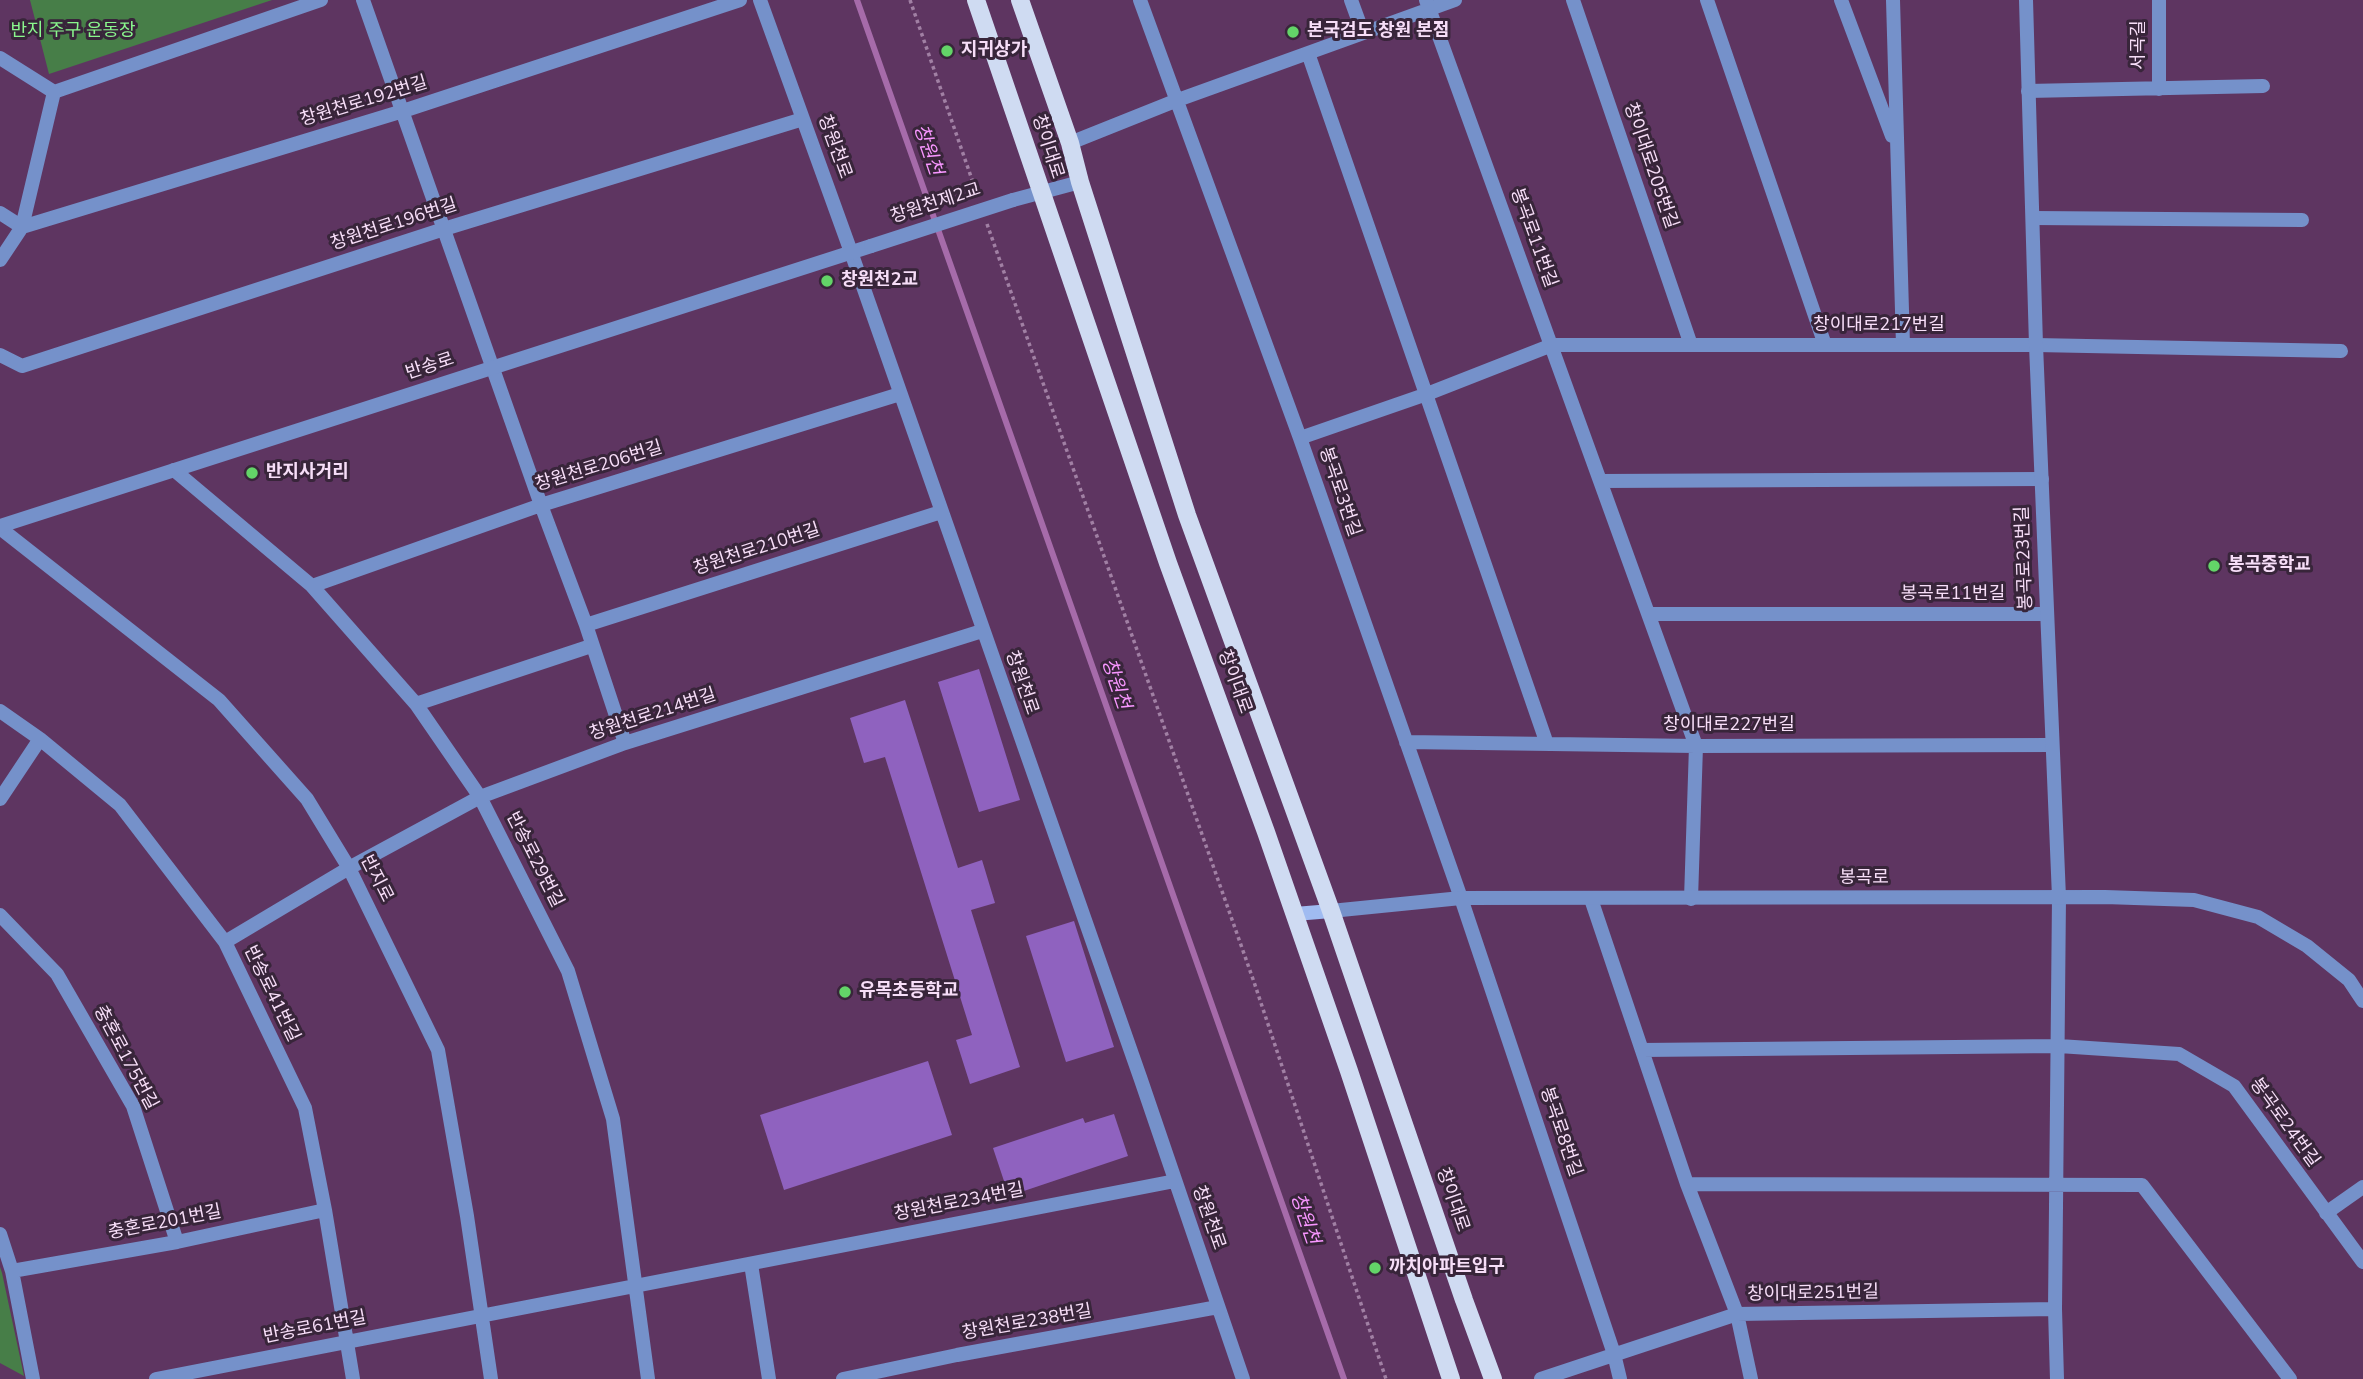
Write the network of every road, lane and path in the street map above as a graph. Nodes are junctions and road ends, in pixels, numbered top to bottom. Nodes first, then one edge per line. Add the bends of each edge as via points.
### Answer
1 (321, 0) edge
2 (363, 0) edge
3 (740, 0) edge
4 (760, 0) edge
5 (910, 0) edge
6 (976, 0) edge
7 (1020, 0) edge
8 (1140, 0) edge
9 (1351, 0) edge
10 (1455, 0) edge
11 (1573, 0) edge
12 (1707, 0) edge
13 (1841, 0) edge
14 (1893, 0) edge
15 (2026, 0) edge
16 (2159, 0) edge
17 (1428, 5) edge
18 (1363, 33) junction
19 (1308, 53) junction
20 (0, 58) edge
21 (2263, 86) dead end
22 (2159, 89) junction
23 (2028, 91) junction
24 (54, 92) junction
25 (1175, 101) junction
26 (403, 111) junction
27 (803, 119) junction
28 (1070, 143) junction
29 (1897, 149) junction
30 (1080, 182) junction
31 (1040, 192) junction
32 (982, 209) dead end
33 (0, 213) edge
34 (2033, 218) junction
35 (2302, 220) dead end
36 (986, 221) dead end
37 (22, 227) junction
38 (444, 229) junction
39 (871, 246) joint
40 (851, 252) junction
41 (0, 260) edge
42 (1552, 345) junction
43 (1691, 345) junction
44 (1825, 345) junction
45 (1903, 345) junction
46 (2036, 345) junction
47 (2341, 351) dead end
48 (0, 355) edge
49 (492, 368) junction
50 (900, 394) junction
51 (1427, 394) junction
52 (1300, 438) junction
53 (174, 470) junction
54 (2042, 479) junction
55 (1601, 481) junction
56 (541, 505) junction
57 (941, 512) junction
58 (0, 527) edge
59 (312, 586) junction
60 (1649, 614) junction
61 (2047, 614) junction
62 (586, 625) junction
63 (982, 631) junction
64 (591, 646) junction
65 (416, 704) junction
66 (0, 710) edge
67 (40, 739) junction
68 (1406, 742) junction
69 (625, 743) junction
70 (1547, 744) junction
71 (2053, 745) junction
72 (1696, 746) junction
73 (480, 797) junction
74 (0, 799) edge
75 (349, 868) junction
76 (2059, 897) junction
77 (1461, 898) junction
78 (1591, 899) junction
79 (1691, 899) junction
80 (1331, 911) junction
81 (1294, 914) junction
82 (0, 915) edge
83 (225, 942) junction
84 (2363, 1001) edge
85 (2059, 1046) junction
86 (1642, 1049) junction
87 (1175, 1181) junction
88 (2057, 1183) junction
89 (1687, 1184) junction
90 (2363, 1186) edge
91 (325, 1210) junction
92 (2326, 1213) junction
93 (0, 1234) edge
94 (177, 1242) junction
95 (2363, 1262) edge
96 (751, 1264) junction
97 (12, 1271) junction
98 (636, 1287) junction
99 (1218, 1307) junction
100 (2055, 1309) junction
101 (1737, 1314) junction
102 (481, 1317) junction
103 (348, 1340) junction
104 (1614, 1354) junction
105 (33, 1379) edge
106 (156, 1379) edge
107 (353, 1379) edge
108 (491, 1379) edge
109 (648, 1379) edge
110 (769, 1379) edge
111 (843, 1379) edge
112 (1243, 1379) edge
113 (1386, 1379) edge
114 (1451, 1379) edge
115 (1493, 1379) edge
116 (1541, 1379) edge
117 (1620, 1379) edge
118 (1751, 1379) edge
119 (2057, 1379) edge
120 (2290, 1379) edge

1 - 24 street
2 - 26 street
3 - 26 street, 창원천로192번길
4 - 27 street, 창원천로
5 - 32 path
6 - 31 main road, 창이대로
7 - 28 main road, 창이대로
8 - 25 street, 봉곡로3번길
9 - 18 street
10 - 17 street
11 - 43 street, 창이대로205번길
12 - 44 street
13 - 29 street
14 - 29 street
15 - 23 street, 봉곡로23번길
16 - 22 street, 서곡길
17 - 18 street
17 - 42 street, 봉곡로11번길
18 - 19 street
19 - 25 street
19 - 51 street
20 - 24 street
21 - 22 street
22 - 23 street
23 - 34 street, 봉곡로23번길
24 - 37 street
25 - 28 street
25 - 52 street, 봉곡로3번길
26 - 37 street, 창원천로192번길
26 - 38 street
27 - 38 street, 창원천로196번길
27 - 40 street, 창원천로
28 - 30 main road, 창이대로
29 - 45 street
30 - 31 street
30 - 80 main road, 창이대로 via 1187,515
31 - 39 street, 창원천제2교, bridge
31 - 81 main road, 창이대로
33 - 37 street
34 - 35 street
34 - 46 street, 봉곡로23번길
36 - 113 path via 1254,982
37 - 41 street
38 - 48 street, 창원천로196번길 via 22,366
38 - 49 street
39 - 40 street, 반송로
40 - 49 street, 반송로
40 - 50 street, 창원천로
42 - 43 street, 창이대로217번길
42 - 51 street, 창이대로217번길
42 - 55 street, 봉곡로11번길
43 - 44 street, 창이대로217번길
44 - 45 street, 창이대로217번길
45 - 46 street, 창이대로217번길
46 - 47 street, 창이대로217번길
46 - 54 street, 봉곡로23번길
49 - 53 street, 반송로
49 - 56 street
50 - 56 street, 창원천로206번길
50 - 57 street, 창원천로
51 - 52 street, 창이대로217번길
51 - 70 street
52 - 68 street, 봉곡로3번길
53 - 58 street, 반송로
53 - 59 street, 반송로29번길
54 - 55 street
54 - 61 street, 봉곡로23번길
55 - 60 street, 봉곡로11번길
56 - 59 street, 창원천로206번길
56 - 62 street
57 - 62 street, 창원천로210번길
57 - 63 street, 창원천로
58 - 75 street, 반지로 via 219,701 307,799
59 - 65 street, 반송로29번길
60 - 61 street, 봉곡로11번길
60 - 72 street, 봉곡로11번길
61 - 71 street, 봉곡로23번길
62 - 64 street
63 - 69 street, 창원천로214번길
63 - 87 street, 창원천로
64 - 65 street
64 - 69 street
65 - 73 street, 반송로29번길
66 - 67 street, 반송로41번길
67 - 74 street
67 - 83 street, 반송로41번길 via 120,805
68 - 70 street, 창이대로227번길
68 - 77 street, 봉곡로3번길
69 - 73 street, 창원천로214번길
70 - 72 street, 창이대로227번길
71 - 72 street, 창이대로227번길
71 - 76 street, 봉곡로23번길
72 - 79 street, 봉곡로11번길
73 - 75 street, 창원천로214번길
73 - 98 street, 반송로29번길 via 568,971 613,1119
75 - 83 street, 창원천로214번길
75 - 102 street, 반지로 via 438,1050
76 - 79 street, 봉곡로
76 - 84 street, 봉곡로 via 2194,900 2258,917 2349,980
76 - 85 street
77 - 78 street, 봉곡로
77 - 80 street, 봉곡로
77 - 104 street, 봉곡로8번길
78 - 79 street, 봉곡로
78 - 86 street
80 - 81 main road
80 - 115 main road, 창이대로
81 - 114 main road, 창이대로
82 - 94 street, 충혼로175번길 via 57,974 133,1106
83 - 91 street, 반송로41번길 via 305,1108
85 - 86 street
85 - 88 street
85 - 92 street, 봉곡로24번길 via 2179,1054 2234,1086
86 - 89 street
87 - 96 street, 창원천로234번길
87 - 99 street, 창원천로
88 - 89 street
88 - 100 street
88 - 120 street via 2142,1185
89 - 101 street
90 - 92 street
91 - 94 street, 충혼로201번길
91 - 103 street, 반송로41번길
92 - 95 street, 봉곡로24번길
93 - 97 street
94 - 97 street, 충혼로201번길
96 - 98 street, 창원천로234번길
96 - 110 street
97 - 105 street
98 - 102 street, 창원천로234번길
98 - 109 street, 반송로29번길
99 - 111 street, 창원천로238번길
99 - 112 street, 창원천로
100 - 101 street, 창이대로251번길
100 - 119 street
101 - 104 street, 창이대로251번길
101 - 118 street
102 - 103 street, 반송로61번길
102 - 108 street, 반지로
103 - 106 street, 반송로61번길
103 - 107 street, 반송로41번길
104 - 116 street, 창이대로251번길
104 - 117 street, 봉곡로8번길

